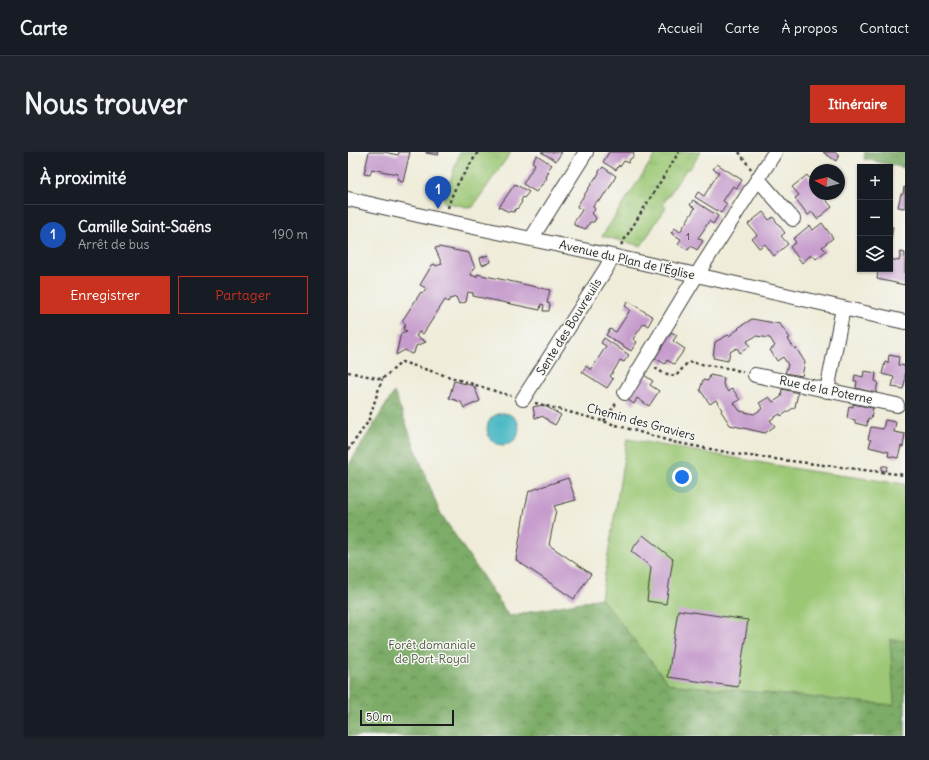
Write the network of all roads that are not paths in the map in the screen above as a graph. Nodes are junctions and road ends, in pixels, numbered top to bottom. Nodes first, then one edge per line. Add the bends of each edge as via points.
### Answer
1 (586, 152) edge
2 (775, 152) edge
3 (758, 179) junction
4 (348, 199) edge
5 (792, 219) dead end
6 (531, 239) junction
7 (612, 256) junction
8 (696, 276) junction
9 (843, 308) junction
10 (905, 322) edge
11 (755, 375) road end
12 (827, 391) junction
13 (625, 393) road end
14 (523, 399) road end
15 (896, 405) dead end

1 - 6 street
2 - 3 street
3 - 5 street
3 - 8 street
4 - 6 street, Avenue du Plan de l'Église
6 - 7 street, Avenue du Plan de l'Église
7 - 8 street, Avenue du Plan de l'Église
7 - 14 street, Sente des Bouvreuils
8 - 9 street, Avenue du Plan de l'Église
8 - 13 street
9 - 10 street, Avenue du Plan de l'Église
9 - 12 street
11 - 12 street, Rue de la Poterne
12 - 15 street, Rue de la Poterne

